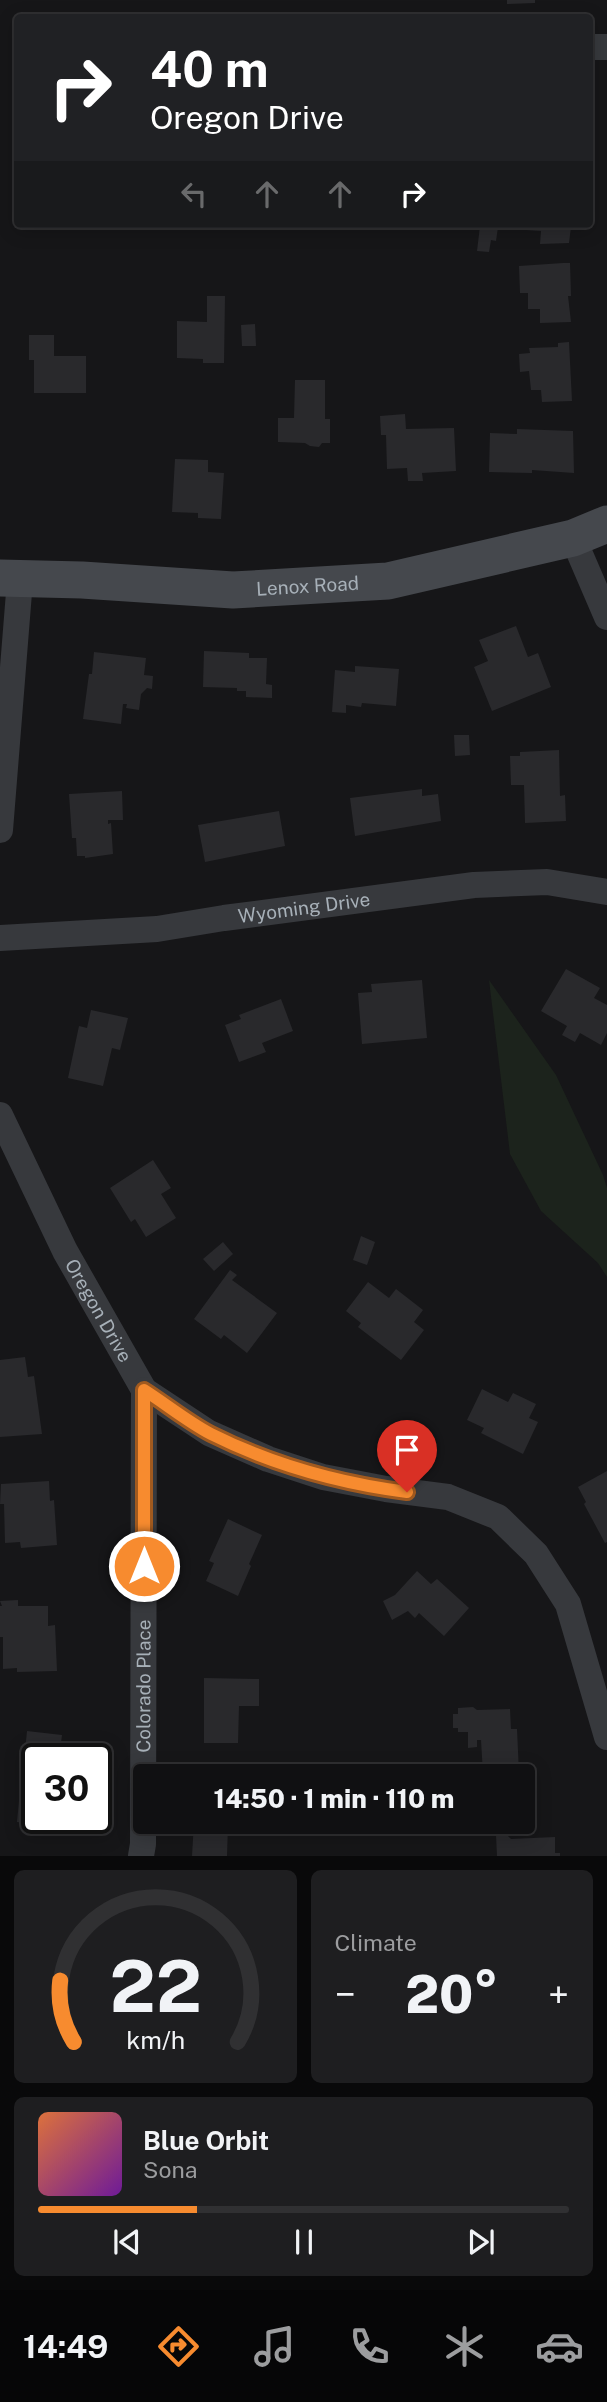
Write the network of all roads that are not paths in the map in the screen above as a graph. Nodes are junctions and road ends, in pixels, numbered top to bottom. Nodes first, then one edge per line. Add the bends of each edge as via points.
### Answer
1 (607, 524) edge
2 (573, 538) junction
3 (10, 579) edge
4 (607, 617) edge
5 (0, 830) edge
6 (607, 892) edge
7 (0, 938) edge
8 (0, 1115) edge
9 (144, 1390) junction
10 (607, 1737) edge
11 (141, 1856) edge

1 - 2 street, Lenox Road
2 - 3 street, Lenox Road via 388,581 233,590
2 - 4 street
3 - 5 street
6 - 7 street, Wyoming Drive via 547,882 474,885 157,929
8 - 9 street, Oregon Drive via 65,1251
9 - 10 street, Oregon Drive via 209,1433 268,1459 323,1478 448,1497 498,1517 536,1554 568,1604
9 - 11 street, Colorado Place

